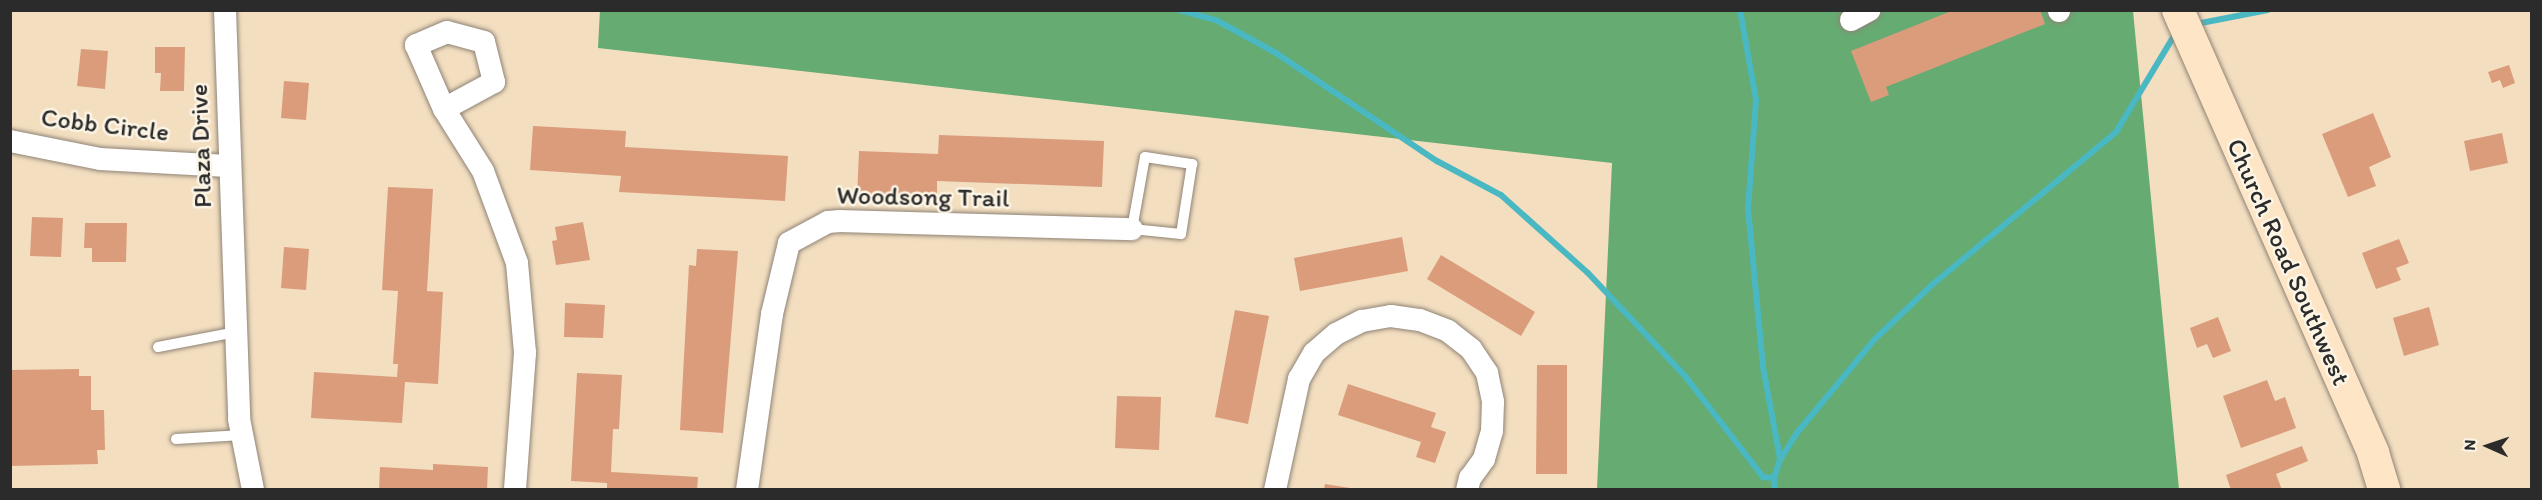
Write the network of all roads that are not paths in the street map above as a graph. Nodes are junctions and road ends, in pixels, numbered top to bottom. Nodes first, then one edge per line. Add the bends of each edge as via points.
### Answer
1 (225, 10) edge
2 (2183, 23) edge
3 (444, 109) junction
4 (10, 141) edge
5 (228, 166) junction
6 (1132, 229) junction
7 (236, 332) junction
8 (158, 347) dead end
9 (242, 435) junction
10 (176, 439) dead end
11 (253, 489) edge
12 (515, 489) edge
13 (747, 489) edge
14 (1275, 489) edge
15 (1467, 489) edge
16 (2384, 489) edge

1 - 5 street, Plaza Drive
2 - 16 street, Church Road Southwest via 2373,453
3 - 3 street via 416,45 447,33 484,42 494,82
3 - 12 street via 483,171 517,263 525,353
4 - 5 street, Cobb Circle via 100,159
5 - 7 street, Plaza Drive via 237,280
6 - 6 lane via 1145,157 1192,164 1181,234
6 - 13 street, Woodsong Trail via 840,221 828,222 789,243 772,314
7 - 8 lane
7 - 9 street, Plaza Drive
9 - 10 lane
9 - 11 street, Plaza Drive
14 - 15 street via 1299,379 1314,353 1353,325 1391,316 1420,320 1448,331 1471,349 1487,374 1493,402 1492,431 1484,459

